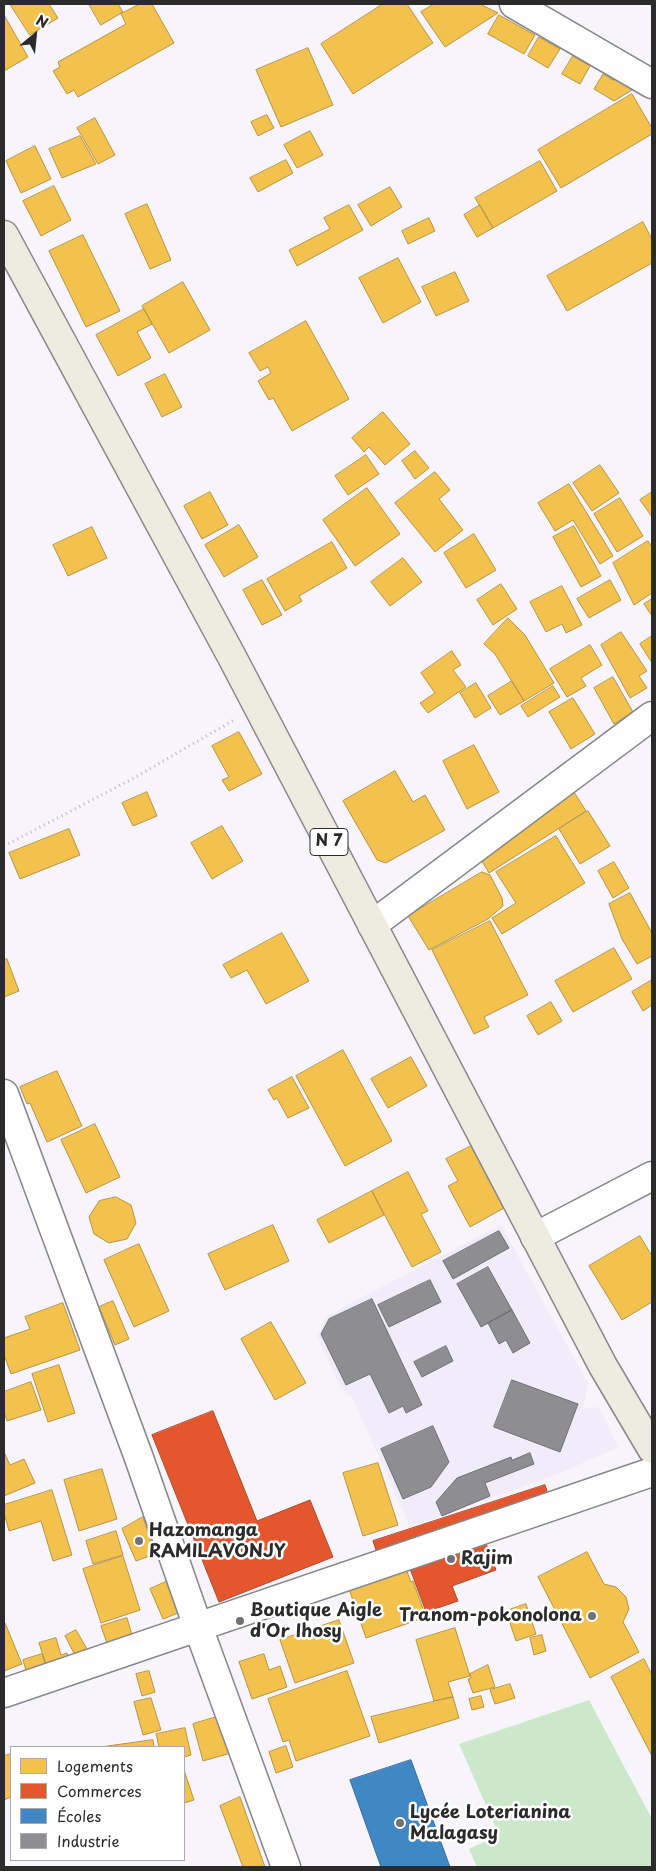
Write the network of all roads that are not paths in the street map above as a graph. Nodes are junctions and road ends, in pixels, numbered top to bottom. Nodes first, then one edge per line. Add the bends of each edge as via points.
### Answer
1 (514, 4) edge
2 (652, 84) edge
3 (4, 235) edge
4 (652, 716) edge
5 (372, 925) junction
6 (4, 1094) edge
7 (652, 1176) edge
8 (536, 1237) junction
9 (652, 1450) edge
10 (652, 1472) edge
11 (198, 1627) junction
12 (4, 1693) edge
13 (286, 1867) edge

1 - 2 street
3 - 5 main road, N 7
4 - 5 street
5 - 8 main road, N 7
6 - 11 street
7 - 8 street
8 - 9 main road, N 7 via 602,1366
10 - 11 street
11 - 12 street
11 - 13 street

